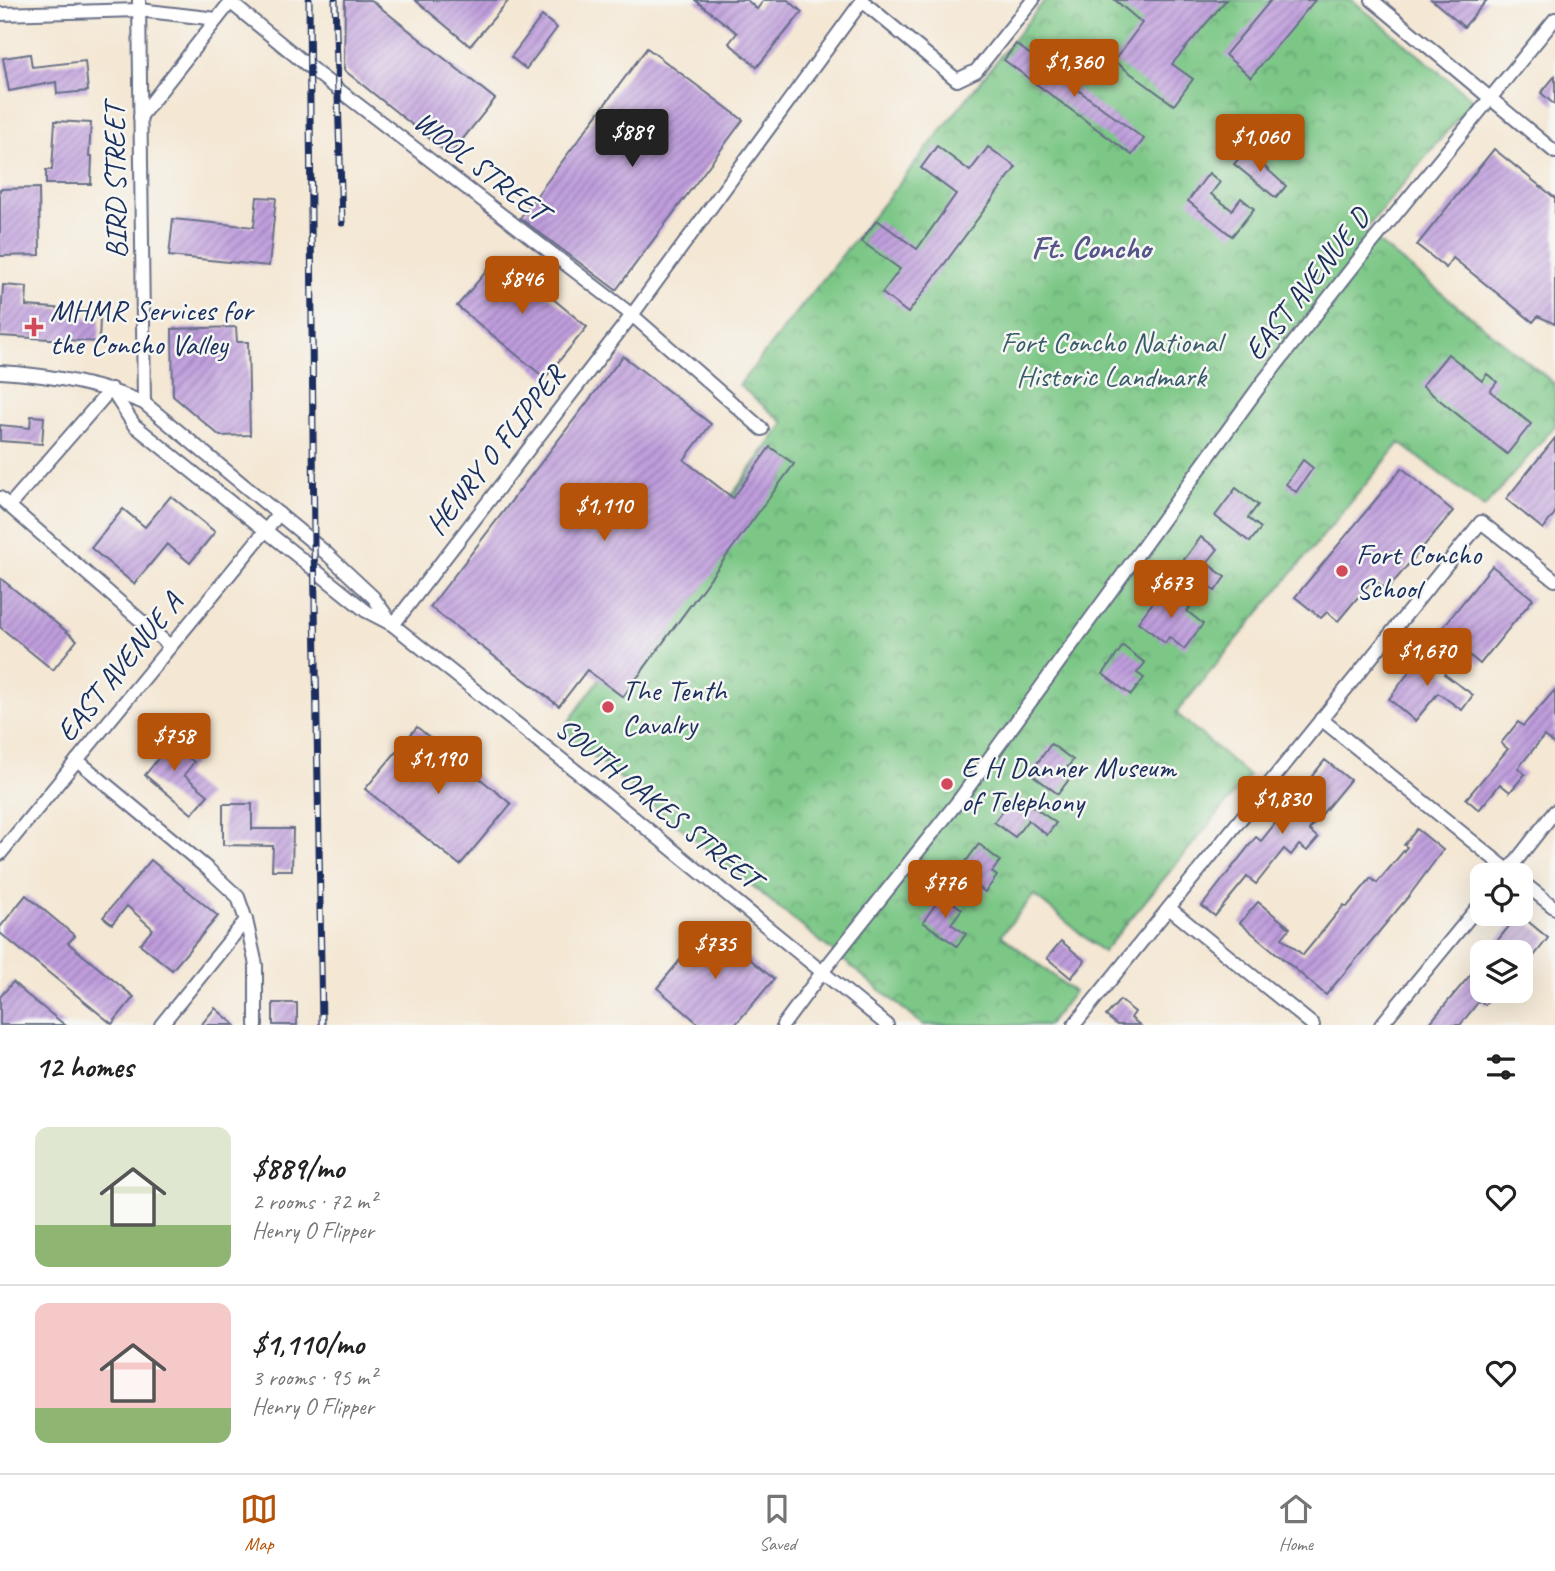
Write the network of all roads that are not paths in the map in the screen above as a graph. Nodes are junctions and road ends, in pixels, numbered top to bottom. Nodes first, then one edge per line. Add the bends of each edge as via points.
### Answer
1 (1033, 0) edge
2 (1371, 0) edge
3 (231, 1) edge
4 (861, 1) edge
5 (139, 5) edge
6 (0, 14) edge
7 (217, 19) junction
8 (1555, 19) edge
9 (1489, 99) junction
10 (140, 117) junction
11 (1555, 152) edge
12 (632, 315) junction
13 (0, 372) edge
14 (111, 389) junction
15 (144, 403) junction
16 (762, 429) dead end
17 (4, 502) edge
18 (279, 514) junction
19 (265, 531) junction
20 (1555, 580) edge
21 (393, 625) junction
22 (170, 646) junction
23 (1321, 719) junction
24 (77, 760) junction
25 (1555, 811) edge
26 (0, 854) edge
27 (1496, 863) edge
28 (1517, 863) edge
29 (1533, 891) edge
30 (1169, 908) junction
31 (1555, 908) edge
32 (1470, 917) edge
33 (246, 920) junction
34 (823, 971) junction
35 (161, 1025) edge
36 (256, 1025) edge
37 (783, 1025) edge
38 (887, 1025) edge
39 (1074, 1025) edge
40 (1313, 1025) edge
41 (1381, 1025) edge

1 - 4 street via 976,71 957,80
2 - 9 street
3 - 7 street
3 - 12 street, WOOL STREET via 318,74
4 - 12 street, HENRY O FLIPPER
5 - 6 street
5 - 7 street
5 - 10 street, BIRD STREET
7 - 10 street
8 - 9 street, EAST AVENUE D
9 - 11 street
9 - 34 street, EAST AVENUE D via 1262,383 959,800
10 - 15 street, BIRD STREET
12 - 16 street, WOOL STREET
12 - 21 street, HENRY O FLIPPER
13 - 14 street, SOUTH OAKES STREET via 41,374
14 - 15 street, SOUTH OAKES STREET
14 - 17 street
14 - 19 street, SOUTH OAKES STREET via 134,425
15 - 18 street, SOUTH OAKES STREET
17 - 22 street
18 - 19 street, EAST AVENUE A
18 - 21 street, SOUTH OAKES STREET via 373,597
19 - 21 street, SOUTH OAKES STREET via 366,611
19 - 22 street, EAST AVENUE A
20 - 23 street via 1481,523
21 - 34 street, SOUTH OAKES STREET
22 - 24 street, EAST AVENUE A
23 - 27 street
23 - 30 street
24 - 26 street, EAST AVENUE A
24 - 33 street via 238,897
25 - 28 street
29 - 31 street
30 - 39 street
30 - 40 street
32 - 41 street
33 - 35 street
33 - 36 street via 256,965
34 - 37 street, EAST AVENUE D
34 - 38 street, SOUTH OAKES STREET

